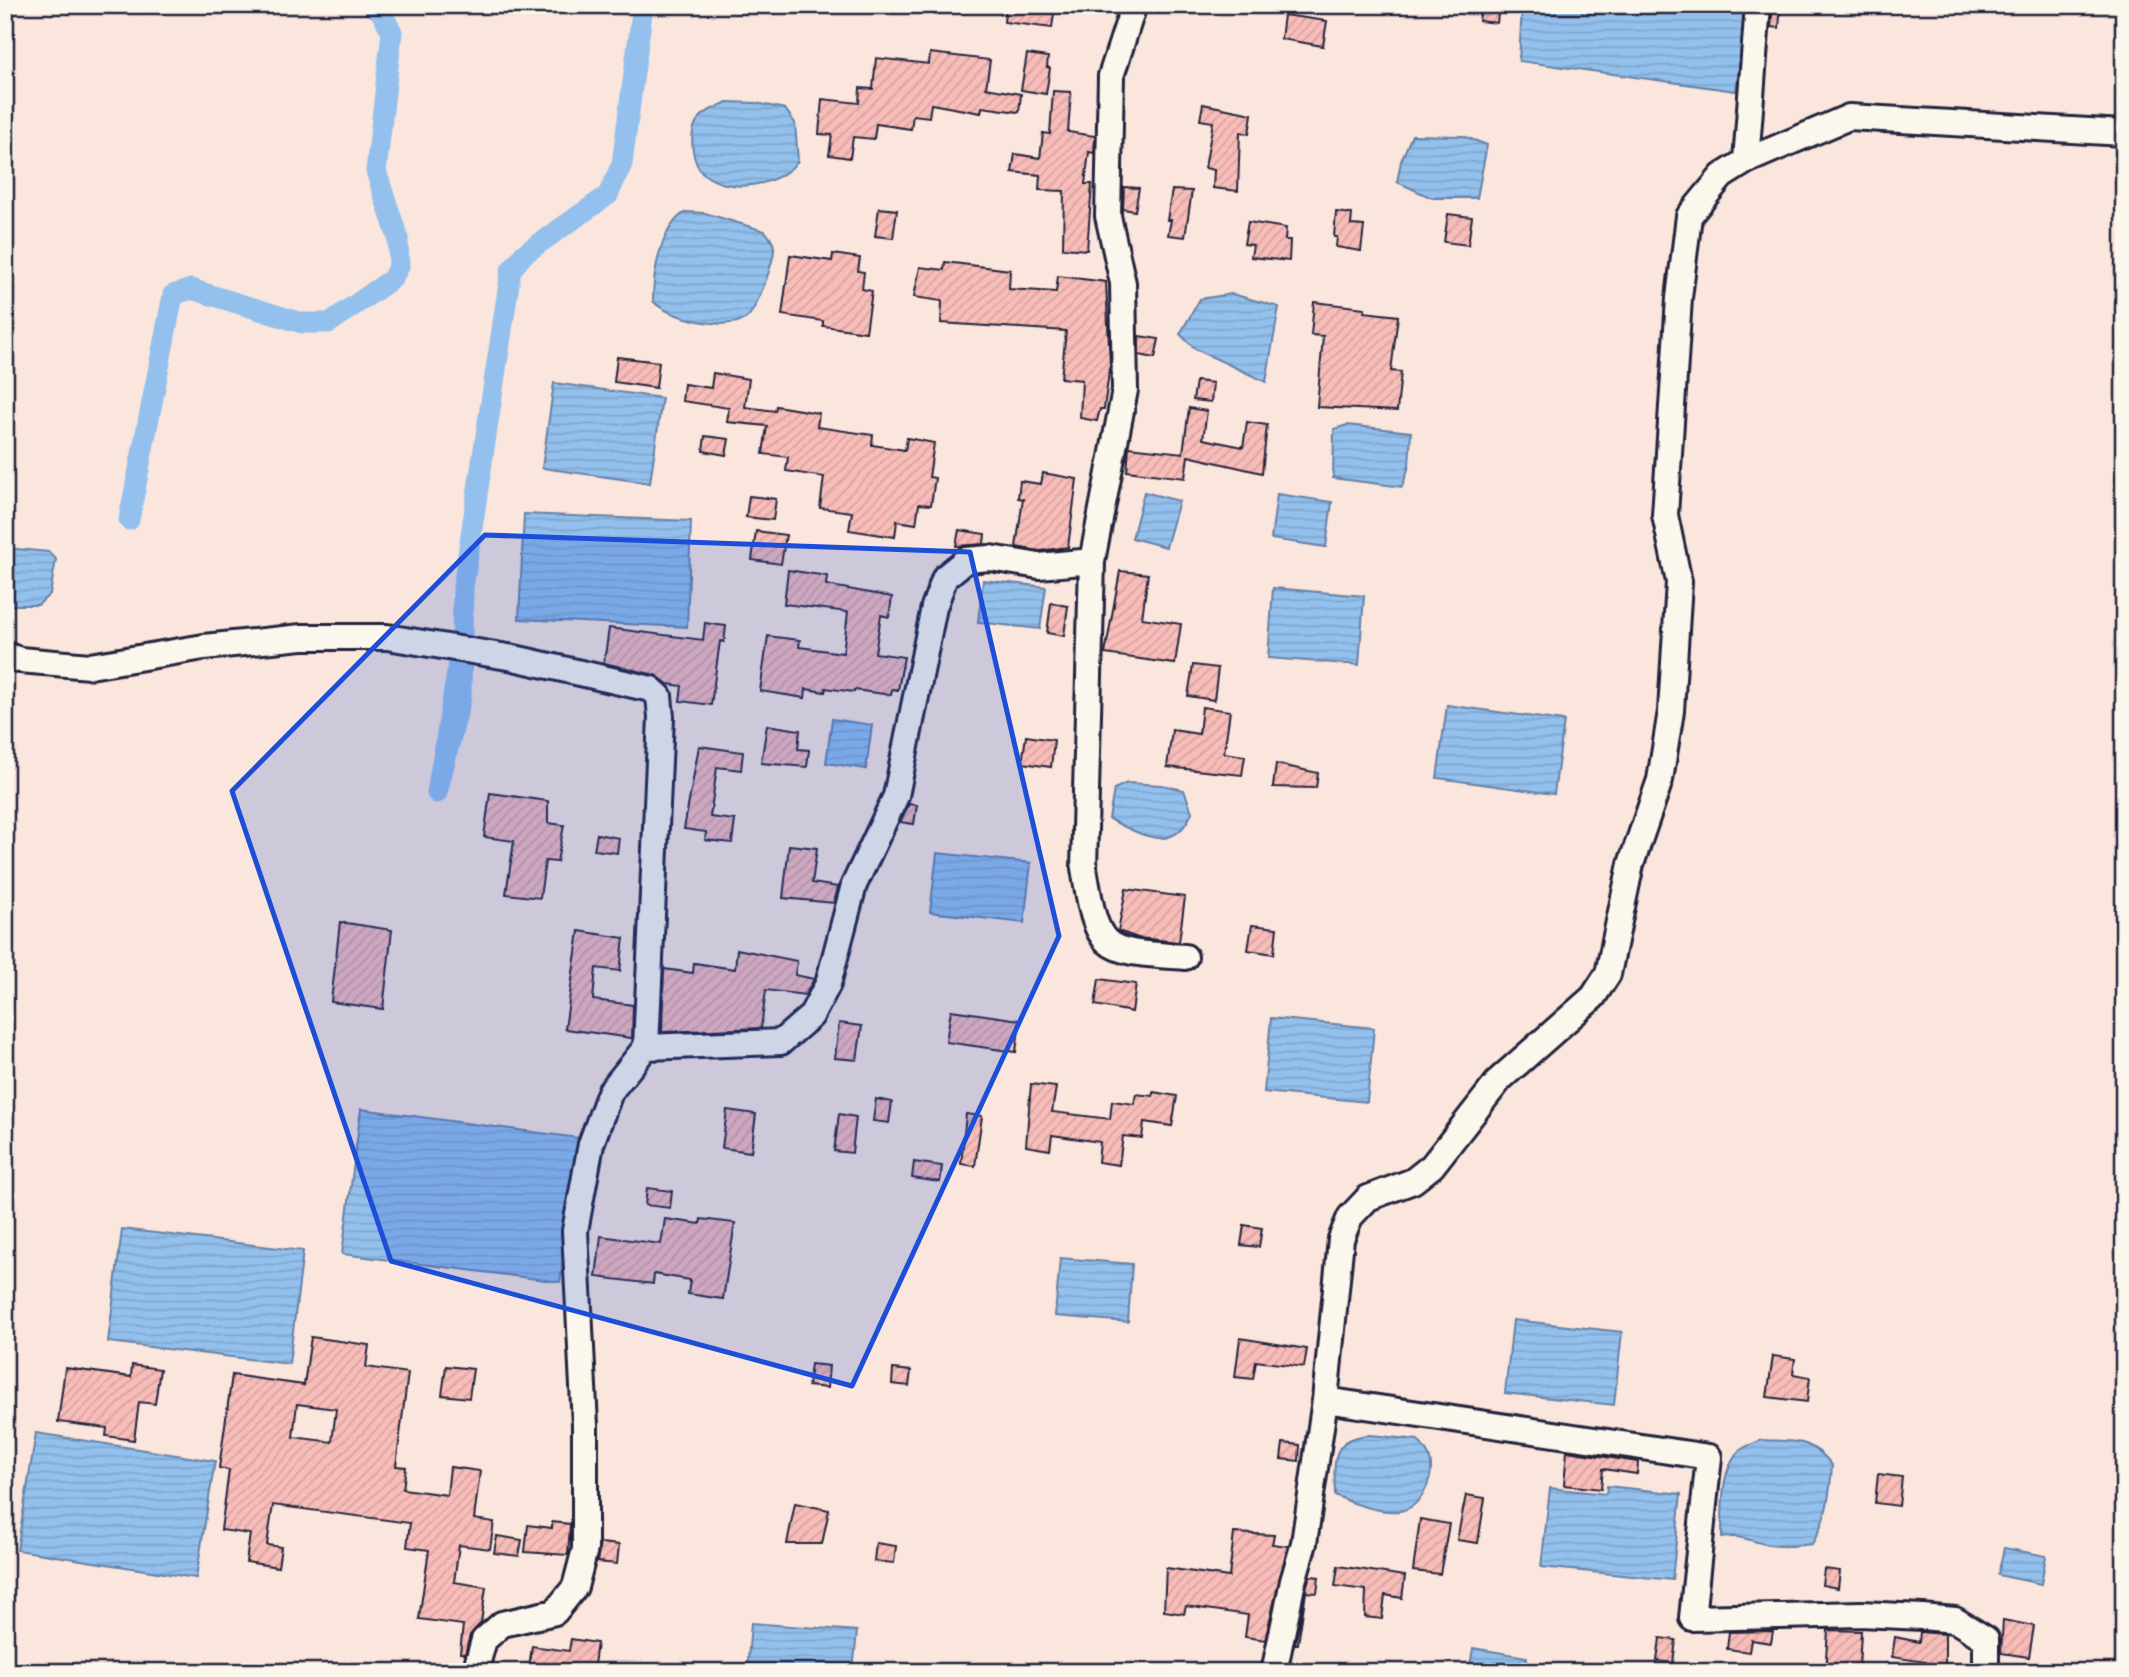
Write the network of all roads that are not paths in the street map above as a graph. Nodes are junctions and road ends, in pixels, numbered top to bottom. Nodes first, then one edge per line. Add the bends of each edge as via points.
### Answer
1 (1134, 5) edge
2 (1758, 5) edge
3 (2124, 133) edge
4 (1746, 161) junction
5 (1092, 561) junction
6 (5, 655) edge
7 (1185, 957) dead end
8 (646, 1047) junction
9 (1325, 1400) junction
10 (475, 1672) edge
11 (1274, 1672) edge
12 (1986, 1672) edge

1 - 5 street via 1110,90 1108,216 1124,283 1125,390
2 - 4 street
3 - 4 street via 1849,117
4 - 9 street via 1722,176 1689,216 1665,515 1679,582 1671,711 1660,780 1631,864 1608,974 1594,997 1500,1079 1432,1166 1413,1181 1368,1198 1350,1217 1341,1239
5 - 7 street via 1084,868 1092,918 1105,943 1124,952
5 - 8 street via 1039,566 990,558 965,560 945,577 934,607 896,796 854,885 828,984 811,1016 781,1042
6 - 8 street via 90,666 302,637 387,637 514,658 651,689 659,696 662,717
8 - 10 street via 610,1092 591,1144 575,1231 585,1425 585,1549 575,1587 555,1612 502,1624 484,1640
9 - 11 street via 1304,1543
9 - 12 street via 1709,1457 1692,1618 1861,1614 1955,1620 1986,1639

